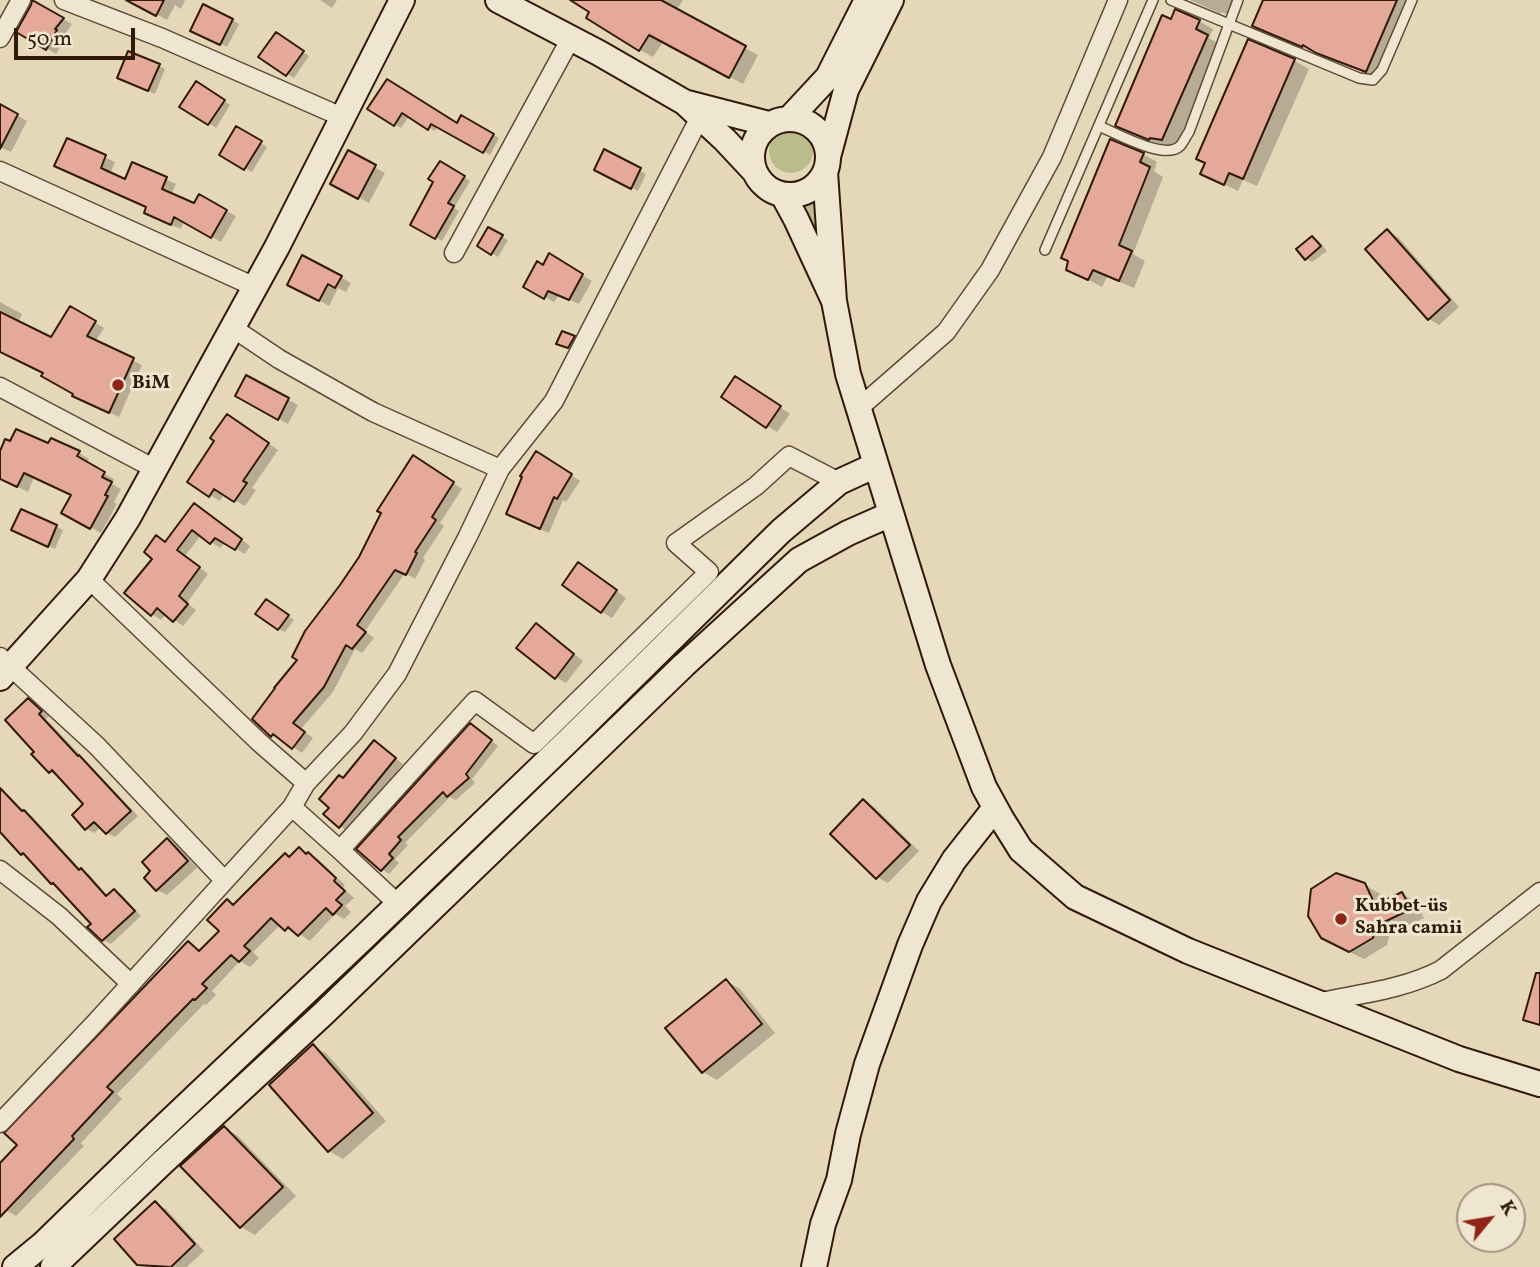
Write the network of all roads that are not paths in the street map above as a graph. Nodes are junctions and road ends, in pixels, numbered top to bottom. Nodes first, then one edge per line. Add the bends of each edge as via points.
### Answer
1 (21, 0) edge
2 (64, 0) edge
3 (401, 0) edge
4 (498, 0) edge
5 (867, 0) edge
6 (891, 0) edge
7 (1118, 0) edge
8 (1153, 0) edge
9 (1171, 0) edge
10 (1238, 0) edge
11 (1412, 0) edge
12 (1228, 24) junction
13 (0, 38) edge
14 (570, 38) junction
15 (692, 109) junction
16 (342, 117) junction
17 (779, 122) junction
18 (1099, 125) junction
19 (826, 165) junction
20 (753, 170) junction
21 (0, 171) edge
22 (783, 195) junction
23 (1045, 250) dead end
24 (454, 253) dead end
25 (255, 287) junction
26 (834, 301) junction
27 (233, 328) junction
28 (0, 387) edge
29 (859, 408) junction
30 (876, 464) junction
31 (155, 469) junction
32 (500, 469) junction
33 (839, 482) junction
34 (891, 514) junction
35 (89, 579) junction
36 (4, 667) edge
37 (306, 783) junction
38 (292, 807) junction
39 (995, 808) junction
40 (340, 850) junction
41 (0, 870) edge
42 (224, 880) junction
43 (1540, 892) edge
44 (398, 904) junction
45 (131, 984) junction
46 (1316, 1003) junction
47 (1540, 1084) edge
48 (0, 1124) edge
49 (15, 1267) edge
50 (53, 1267) edge
51 (814, 1267) edge

1 - 13 street
2 - 16 street
3 - 16 main road
4 - 14 main road
5 - 17 main road via 828,76
6 - 19 main road via 846,90
7 - 29 street via 1052,157 990,270 946,332
8 - 18 lane
9 - 12 lane
10 - 12 lane
11 - 12 lane via 1374,80 1359,78
12 - 18 lane via 1180,146 1160,151
14 - 15 main road
14 - 24 street
15 - 17 main road
15 - 20 main road
15 - 32 street via 554,401
16 - 25 main road
17 - 19 main road via 794,118 817,129 828,151
17 - 20 main road via 760,133 753,144
18 - 23 lane
19 - 22 main road via 816,185 806,192
19 - 26 main road
20 - 22 main road via 769,190
21 - 25 street
22 - 26 main road
25 - 27 main road
26 - 29 main road
27 - 31 main road
27 - 32 street via 373,412
28 - 31 street
29 - 30 main road
30 - 33 main road
30 - 34 main road
31 - 35 main road
32 - 37 street via 397,674 353,733
33 - 40 street via 789,457 676,542 709,572 534,744 475,701
33 - 44 main road via 781,531
34 - 39 main road via 938,665
34 - 50 main road via 799,560
35 - 36 main road
35 - 37 street
36 - 42 street via 97,746
37 - 38 street
38 - 40 street
38 - 42 street
39 - 46 main road via 1021,850 1075,897 1188,951
39 - 51 main road via 954,860 910,945 867,1064
40 - 44 street
41 - 45 street via 59,916
42 - 45 street
43 - 46 street via 1441,970 1423,979
44 - 49 main road
45 - 48 street
46 - 47 main road via 1459,1059

